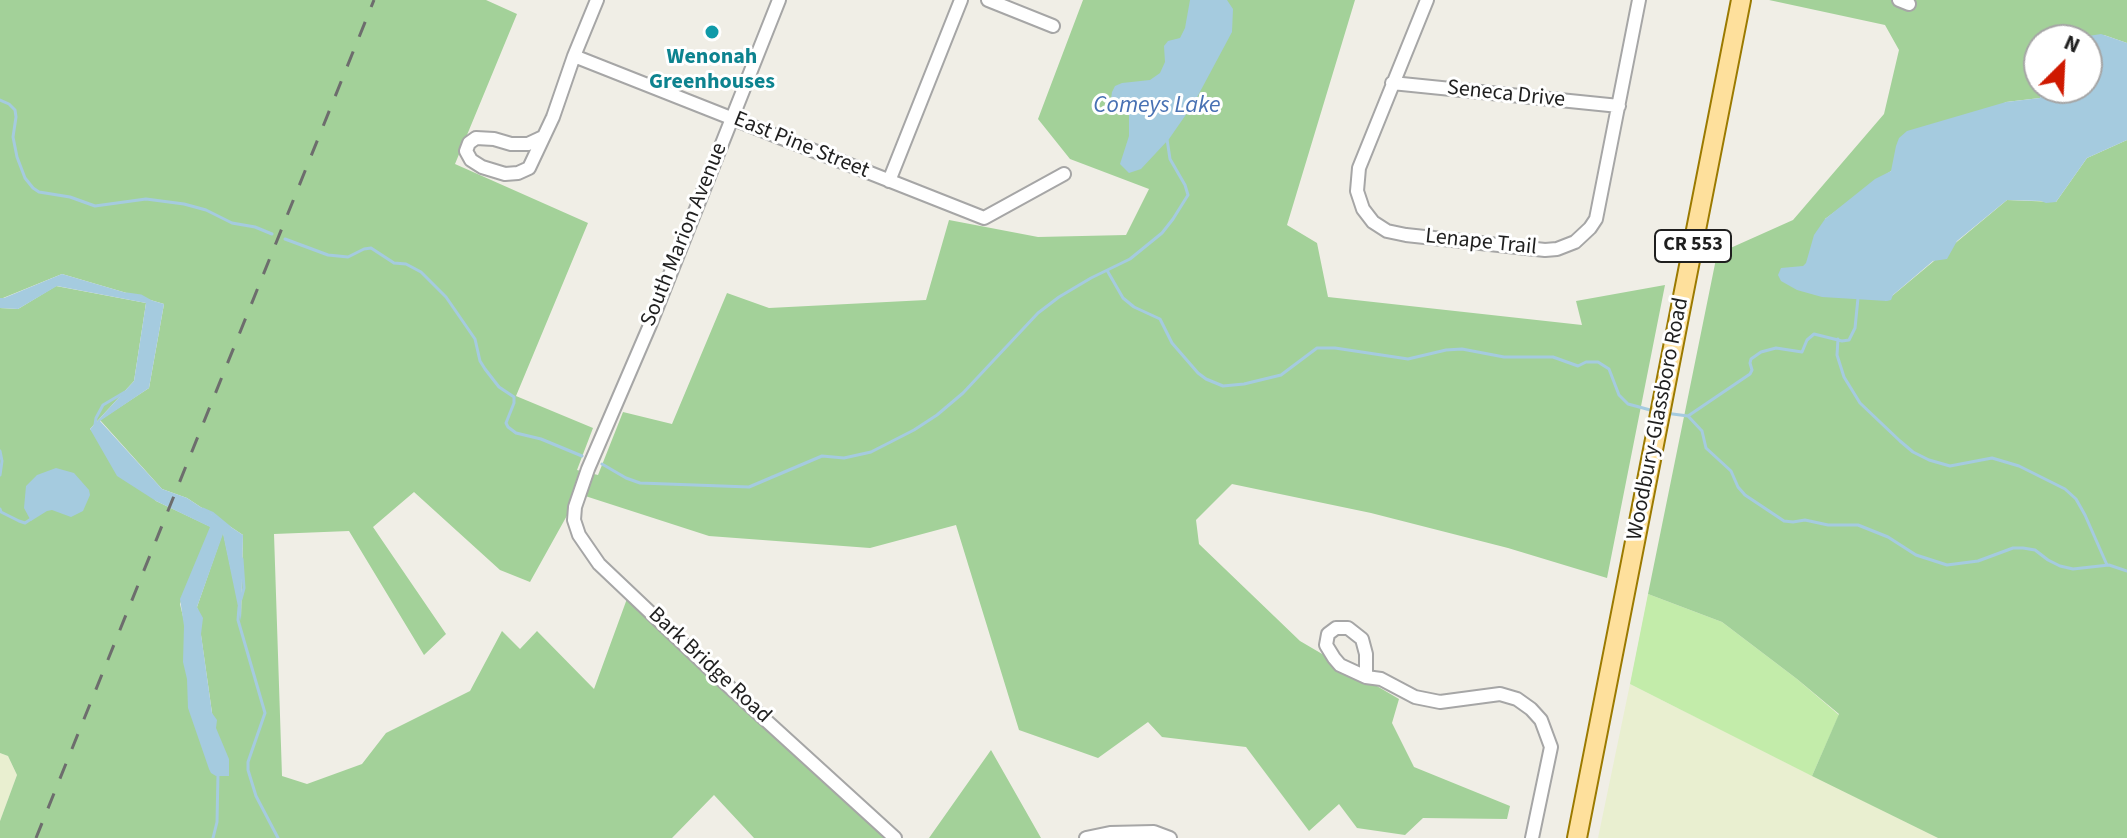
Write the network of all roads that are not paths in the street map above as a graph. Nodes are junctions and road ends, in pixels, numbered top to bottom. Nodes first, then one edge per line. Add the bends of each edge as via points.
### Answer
1 (597, 0) edge
2 (779, 0) edge
3 (961, 0) edge
4 (988, 0) edge
5 (1427, 0) edge
6 (1639, 0) edge
7 (1741, 0) edge
8 (1053, 26) dead end
9 (574, 56) junction
10 (1392, 83) junction
11 (1619, 106) junction
12 (732, 119) junction
13 (543, 137) junction
14 (1064, 174) dead end
15 (889, 181) junction
16 (588, 469) joint
17 (1366, 677) dead end
18 (895, 838) edge
19 (1086, 838) edge
20 (1170, 838) edge
21 (1532, 838) edge
22 (1577, 838) edge

1 - 9 street
2 - 12 street, South Marion Avenue
3 - 15 street
4 - 8 street
5 - 10 street, Lenape Trail
6 - 11 street, Lenape Trail
7 - 22 main road, Woodbury-Glassboro Road / CR 553
9 - 12 street, East Pine Street
9 - 13 street
10 - 11 street, Seneca Drive
10 - 11 street, Lenape Trail via 1359,168 1357,191 1373,222 1406,235 1545,250 1575,242 1590,228
12 - 15 street, East Pine Street
12 - 16 street, South Marion Avenue
13 - 13 street via 529,168 518,173 482,167 466,151 476,138 528,144
14 - 15 street, East Pine Street via 984,218
16 - 18 street, Bark Bridge Road via 574,520 599,564
17 - 21 street via 1440,702 1500,694 1531,709 1551,747
19 - 20 street via 1154,832

